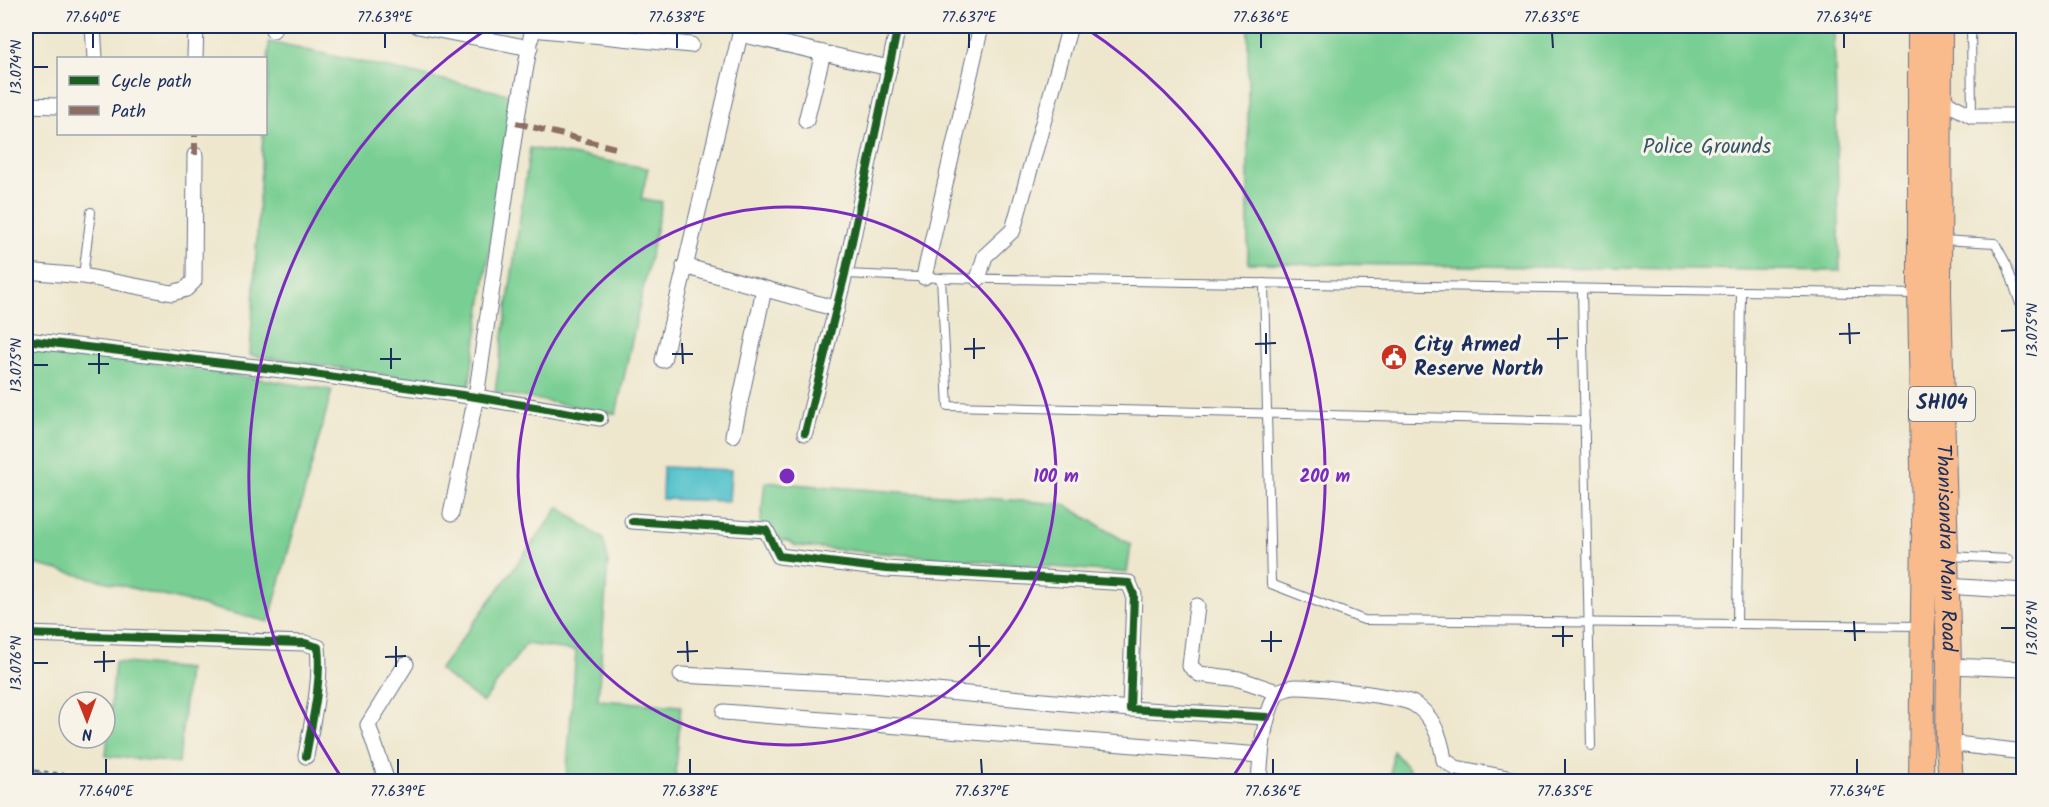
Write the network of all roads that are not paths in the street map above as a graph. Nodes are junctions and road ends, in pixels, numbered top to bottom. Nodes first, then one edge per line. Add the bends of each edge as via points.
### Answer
1 (93, 26) edge
2 (196, 26) edge
3 (418, 26) edge
4 (898, 26) edge
5 (981, 26) edge
6 (1070, 26) edge
7 (1920, 26) edge
8 (1940, 26) edge
9 (1971, 26) edge
10 (533, 27) edge
11 (741, 30) edge
12 (691, 45) dead end
13 (530, 48) junction
14 (823, 53) junction
15 (94, 57) edge
16 (195, 57) edge
17 (889, 68) junction
18 (1940, 99) junction
19 (26, 105) edge
20 (57, 106) edge
21 (1972, 116) junction
22 (2024, 116) edge
23 (806, 121) dead end
24 (195, 155) dead end
25 (91, 212) dead end
26 (1940, 240) junction
27 (684, 266) junction
28 (26, 271) edge
29 (845, 274) junction
30 (83, 276) junction
31 (924, 278) junction
32 (941, 278) junction
33 (978, 279) junction
34 (1264, 283) junction
35 (764, 289) junction
36 (1582, 289) junction
37 (1741, 291) junction
38 (1930, 294) junction
39 (837, 309) junction
40 (2024, 316) edge
41 (26, 340) edge
42 (663, 360) dead end
43 (476, 397) junction
44 (1267, 413) junction
45 (600, 418) dead end
46 (1585, 421) junction
47 (805, 434) dead end
48 (733, 435) dead end
49 (452, 514) dead end
50 (632, 521) dead end
51 (1946, 556) junction
52 (2008, 559) dead end
53 (1946, 586) junction
54 (2024, 591) edge
55 (1197, 606) dead end
56 (1589, 622) junction
57 (1737, 624) junction
58 (1923, 626) junction
59 (26, 634) edge
60 (406, 664) dead end
61 (1949, 666) junction
62 (2024, 669) edge
63 (681, 675) dead end
64 (1277, 692) junction
65 (1130, 709) junction
66 (724, 712) dead end
67 (1267, 717) junction
68 (1948, 743) junction
69 (1591, 746) dead end
70 (2024, 753) edge
71 (1260, 755) junction
72 (306, 756) dead end
73 (387, 782) edge
74 (1259, 782) edge
75 (1528, 782) edge
76 (1921, 782) edge
77 (1951, 782) edge

1 - 15 street
2 - 16 street
3 - 13 street
4 - 17 street
5 - 31 street
6 - 33 street via 1013,230 985,256
7 - 38 main road, Thanisandra Main Road / SH104
8 - 18 main road, Thanisandra Main Road / SH104
9 - 21 lane
10 - 12 street
10 - 13 street
11 - 14 street
11 - 27 street
13 - 43 street
14 - 17 street
14 - 23 street
17 - 29 street
18 - 21 street
18 - 26 main road, Thanisandra Main Road / SH104
19 - 20 street
21 - 22 street
24 - 30 street via 194,281 186,289 172,293
25 - 30 lane
26 - 38 main road, Thanisandra Main Road / SH104
26 - 40 lane via 1995,243
27 - 35 street
27 - 42 street
28 - 30 street
29 - 31 lane
29 - 39 street
31 - 32 lane
32 - 33 lane
32 - 44 lane via 948,406
33 - 34 lane
34 - 36 lane
34 - 44 lane
35 - 39 street
35 - 48 street
36 - 37 lane
36 - 46 lane
37 - 38 lane
37 - 57 lane
38 - 51 main road, Thanisandra Main Road / SH104
38 - 58 main road, Thanisandra Main Road / SH104
39 - 47 street
41 - 43 street
43 - 45 street
43 - 49 street
44 - 46 lane
44 - 56 lane via 1271,584 1364,620
46 - 56 lane
50 - 65 street via 766,530 779,556 886,569 1129,583 1134,595
51 - 52 lane
51 - 53 main road, Thanisandra Main Road / SH104
53 - 54 street
53 - 61 main road, Thanisandra Main Road / SH104
55 - 64 street via 1190,666 1199,674 1239,679
56 - 57 lane
56 - 69 lane
57 - 58 lane
58 - 76 main road, Thanisandra Main Road / SH104
59 - 72 street via 305,643 318,647 320,661
60 - 73 street via 369,725
61 - 62 street
61 - 68 main road, Thanisandra Main Road / SH104
63 - 65 street via 871,685
64 - 67 street
64 - 75 street via 1294,687 1403,700 1426,714 1442,741 1444,760 1456,768
65 - 67 street
66 - 71 street
67 - 71 street
68 - 70 street
68 - 77 main road, Thanisandra Main Road / SH104
71 - 74 street

